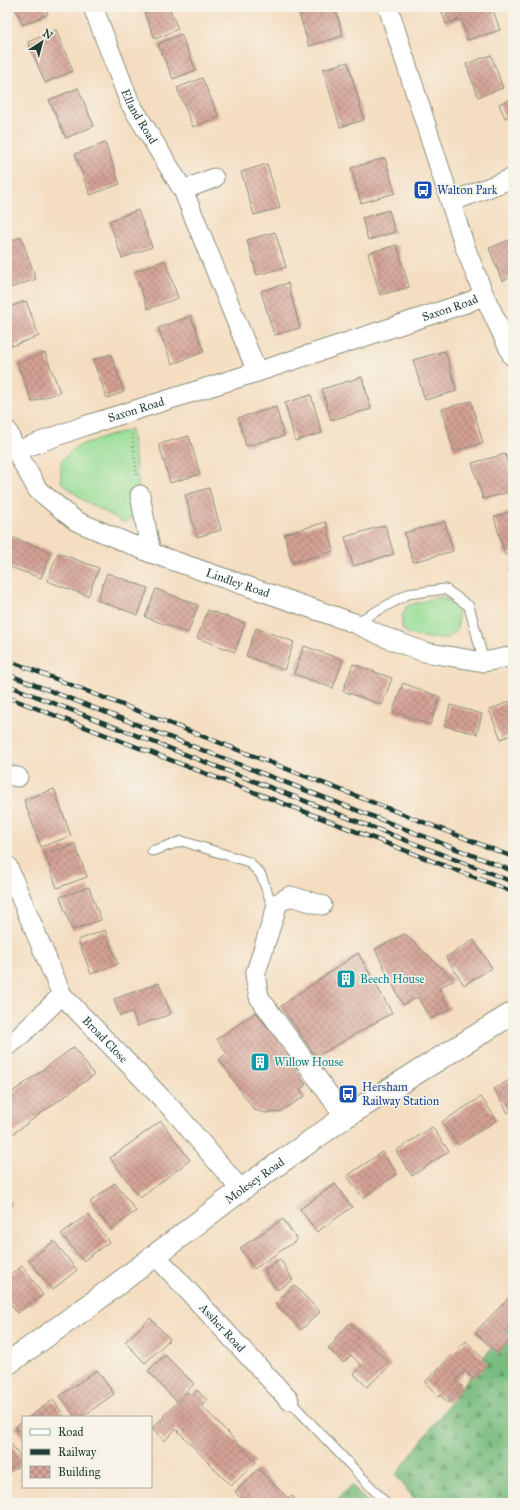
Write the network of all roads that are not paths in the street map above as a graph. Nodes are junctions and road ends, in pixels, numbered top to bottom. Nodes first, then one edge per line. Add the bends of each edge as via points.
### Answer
1 (93, 7) edge
2 (388, 7) edge
3 (214, 178) dead end
4 (513, 178) edge
5 (183, 190) junction
6 (451, 202) junction
7 (484, 295) junction
8 (513, 357) edge
9 (257, 372) junction
10 (7, 430) edge
11 (16, 451) junction
12 (140, 495) road end
13 (151, 553) junction
14 (354, 623) junction
15 (513, 656) edge
16 (484, 662) junction
17 (152, 851) dead end
18 (7, 864) edge
19 (322, 905) dead end
20 (275, 914) junction
21 (62, 995) junction
22 (513, 1013) edge
23 (7, 1046) edge
24 (345, 1117) junction
25 (241, 1190) junction
26 (155, 1255) junction
27 (7, 1364) edge
28 (289, 1400) joint
29 (386, 1503) edge

1 - 5 street, Elland Road via 130,103
2 - 6 street
3 - 5 street
4 - 6 street
5 - 9 street
6 - 7 street
7 - 8 street
7 - 9 street, Saxon Road
9 - 11 street, Saxon Road via 84,426
10 - 11 street, Lindley Road
11 - 13 street, Lindley Road via 38,490 76,521
12 - 13 street
13 - 14 street, Lindley Road
14 - 16 street, Lindley Road via 424,652
14 - 16 lane via 408,594 445,589 469,606
15 - 16 street, Lindley Road
17 - 20 lane via 182,841 249,862 261,875
18 - 21 street, Broad Close
19 - 20 street via 290,896 278,903
20 - 24 street via 255,975 259,997
21 - 23 street
21 - 25 street, Broad Close via 176,1113
22 - 24 street, Molesey Road
24 - 25 street, Molesey Road
25 - 26 street, Molesey Road
26 - 27 street, Molesey Road
26 - 28 street, Assher Road
28 - 29 lane

